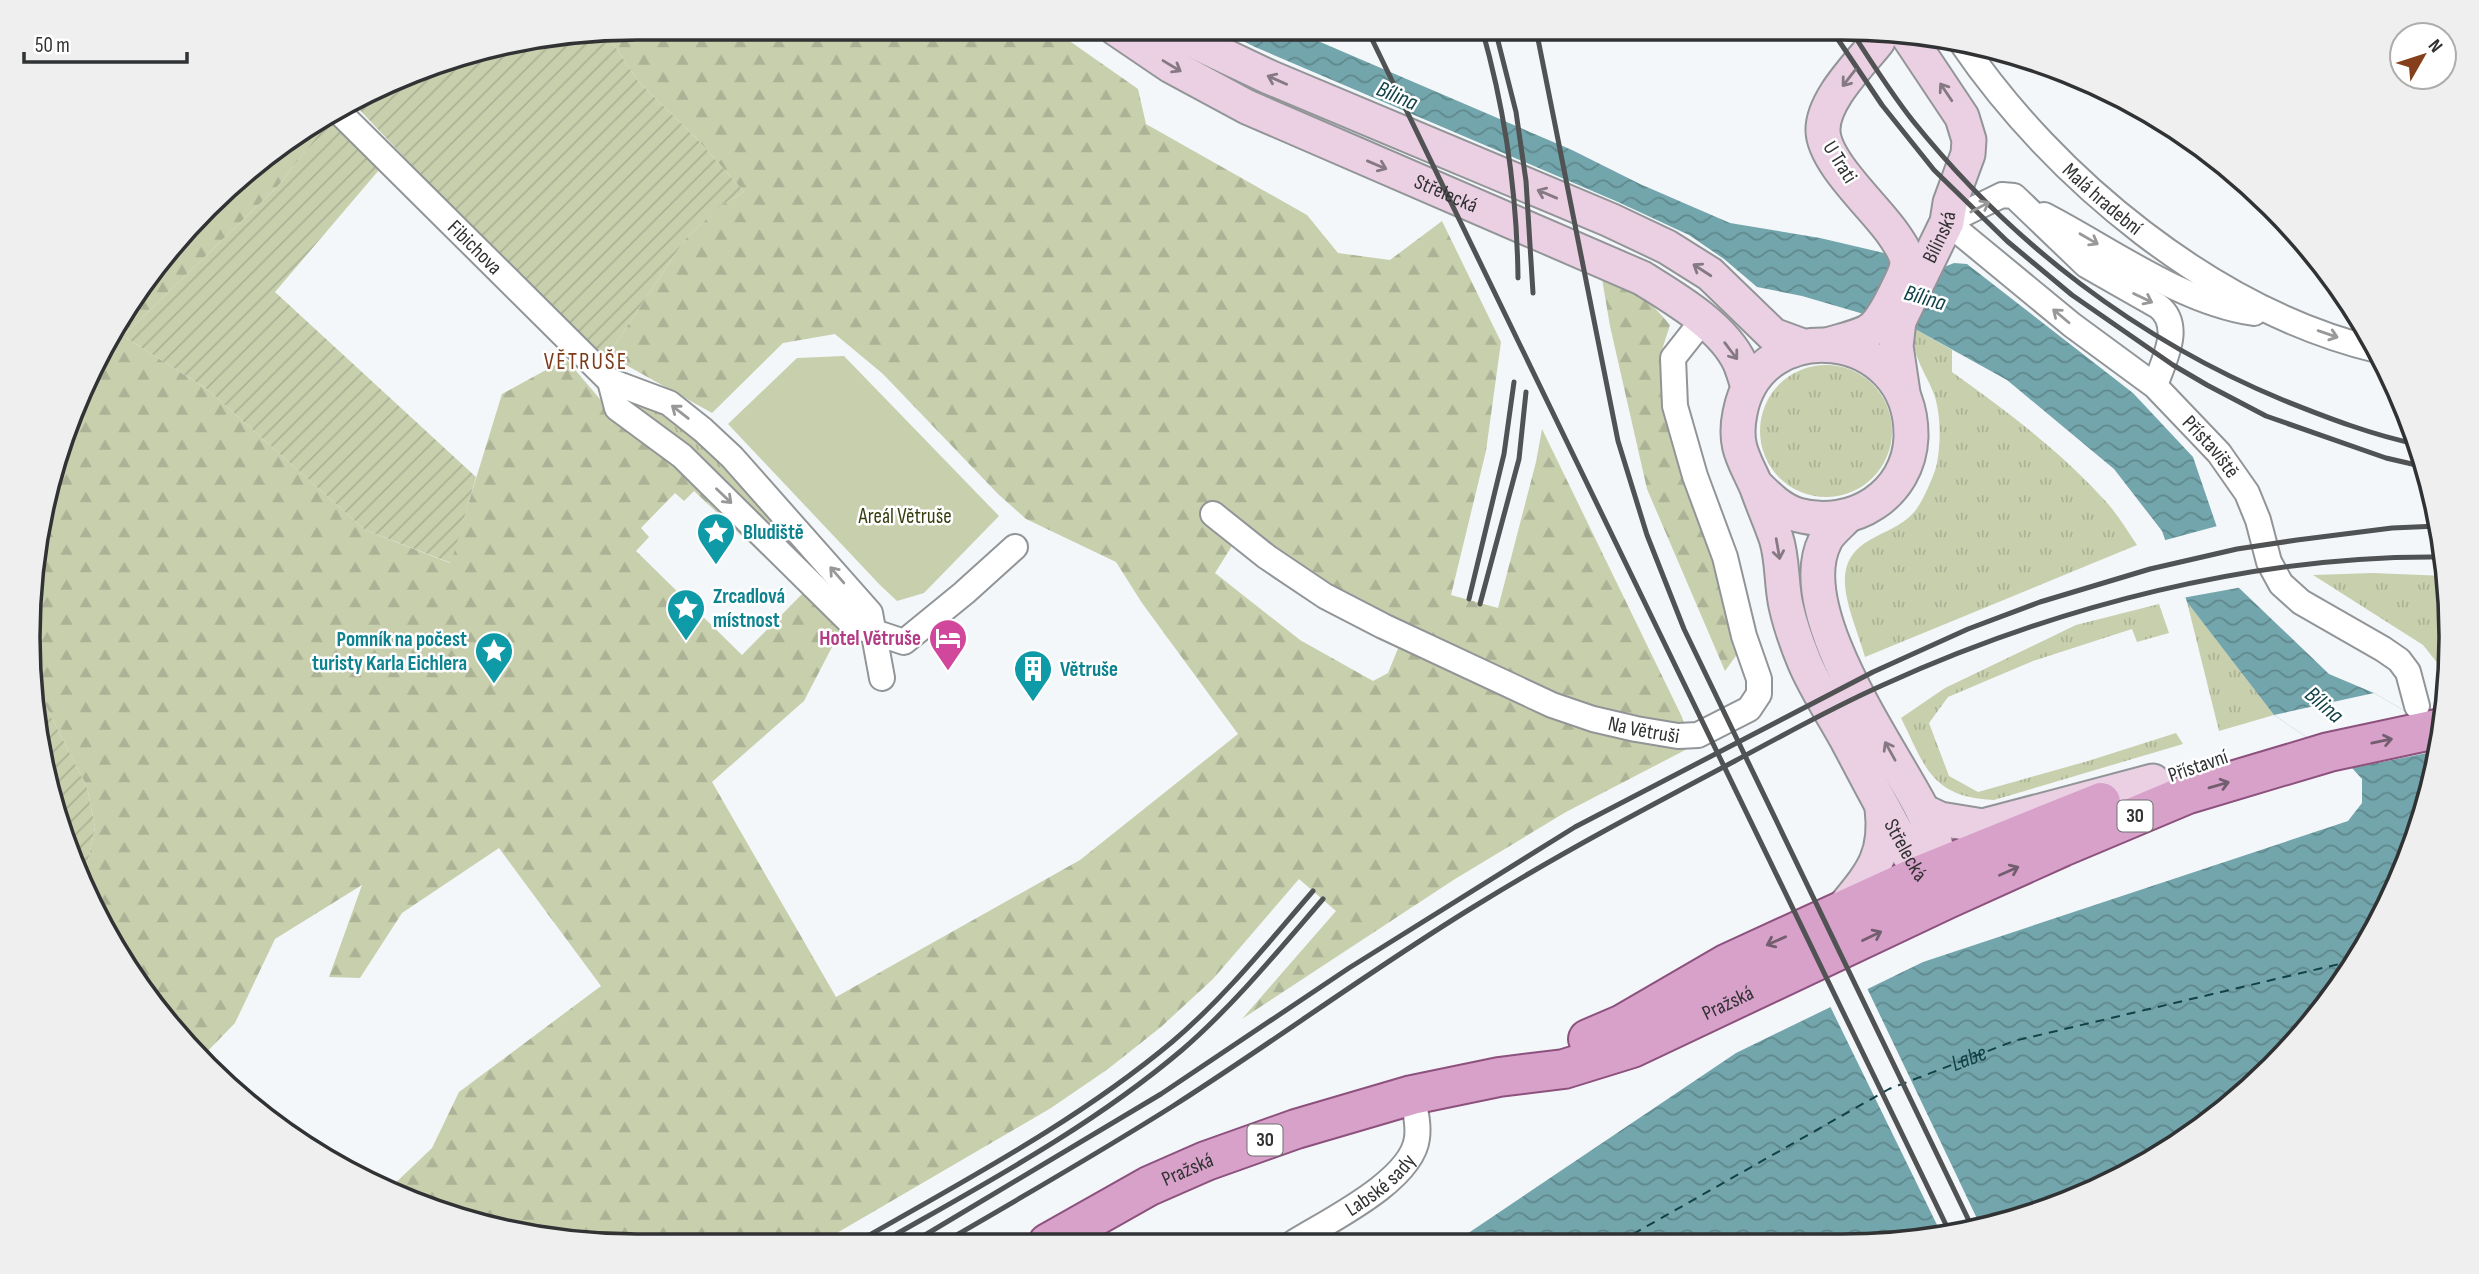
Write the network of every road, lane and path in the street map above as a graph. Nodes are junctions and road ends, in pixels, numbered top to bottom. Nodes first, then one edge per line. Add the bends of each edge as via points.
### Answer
1 (1132, 40) edge
2 (1191, 40) edge
3 (1877, 42) edge
4 (1914, 45) edge
5 (1971, 55) edge
6 (344, 117) edge
7 (2021, 202) junction
8 (1881, 215) junction
9 (1947, 222) junction
10 (1917, 258) junction
11 (2279, 317) junction
12 (1891, 319) junction
13 (1703, 320) junction
14 (1815, 345) junction
15 (2362, 345) edge
16 (610, 381) junction
17 (2155, 386) junction
18 (1748, 388) junction
19 (1904, 398) junction
20 (1756, 485) junction
21 (1213, 514) dead end
22 (1846, 517) junction
23 (1015, 547) dead end
24 (872, 631) junction
25 (882, 678) dead end
26 (2428, 715) edge
27 (2315, 743) junction
28 (2152, 781) junction
29 (1882, 806) junction
30 (1923, 811) junction
31 (1936, 880) junction
32 (1839, 913) junction
33 (1499, 1077) junction
34 (1412, 1095) junction
35 (1063, 1234) edge
36 (1308, 1234) edge

1 -> 13 main road, Střelecká via 1247,107 1642,278
14 -> 2 main road, Střelecká via 1773,335 1710,274 1667,247
3 -> 8 main road, U Trati via 1830,103 1823,131 1839,168
9 -> 4 main road, Bílinská via 1969,140 1962,117
5 - 11 street, Malá hradební via 2014,111 2099,197 2181,260
6 - 16 street, Fibichova
9 -> 7 street via 2002,195
7 -> 11 street, Malá hradební via 2142,270 2212,303
7 -> 17 street via 2086,265 2158,306 2167,316 2171,336
8 - 9 main road via 1902,229 1920,232
8 - 10 main road, U Trati
9 - 10 main road, Bílinská
17 -> 9 street, Přístaviště
10 - 12 main road, Bílinská via 1906,269
11 -> 15 street, Malá hradební
12 - 14 main road, Bílinská via 1866,334
12 - 19 main road, Bílinská
13 -> 18 main road, Střelecká via 1739,361
13 - 21 street, Na Větruši via 1673,358 1675,407 1725,557 1759,679 1759,694 1749,709 1698,735 1636,729 1552,705 1325,596
14 - 18 main road, Střelecká via 1782,355
14 - 19 main road, Střelecká via 1843,347 1870,358 1884,368
16 -> 24 street, Fibichova via 617,408 682,456 853,625
24 -> 16 street, Fibichova via 870,613 732,457 669,403
17 - 26 street, Přístaviště via 2235,474 2253,507 2269,562 2281,584 2301,602 2399,660
18 - 20 main road, Střelecká via 1738,438 1743,463
19 - 22 main road, Střelecká via 1911,424 1906,467 1882,499
20 - 22 main road, Střelecká via 1774,503 1796,514
20 -> 29 main road, Střelecká via 1777,542 1786,606 1804,663
30 -> 22 main road, Střelecká via 1829,634 1817,585 1818,565 1825,540
23 - 24 street via 904,642
24 - 25 street, Fibichova
26 - 27 main road, Přístavní / 30
27 - 28 main road, Přístavní / 30
31 -> 27 main road, Přístavní / 30 via 2062,847
28 - 30 main road via 1983,826 1940,819
28 - 31 main road, Přístavní / 30
29 - 31 main road, Střelecká
29 - 32 main road via 1883,847 1875,867
30 - 31 main road, Střelecká via 1932,831
31 - 32 main road, Pražská / 30
33 -> 31 main road, Pražská / 30 via 1564,1069 1632,1048
32 -> 33 main road, Pražská / 30 via 1728,963 1623,1024
33 - 34 main road, Pražská / 30
34 - 35 main road, Pražská / 30 via 1296,1129 1195,1166
34 - 36 street, Labské sady via 1417,1140 1406,1165 1384,1187

